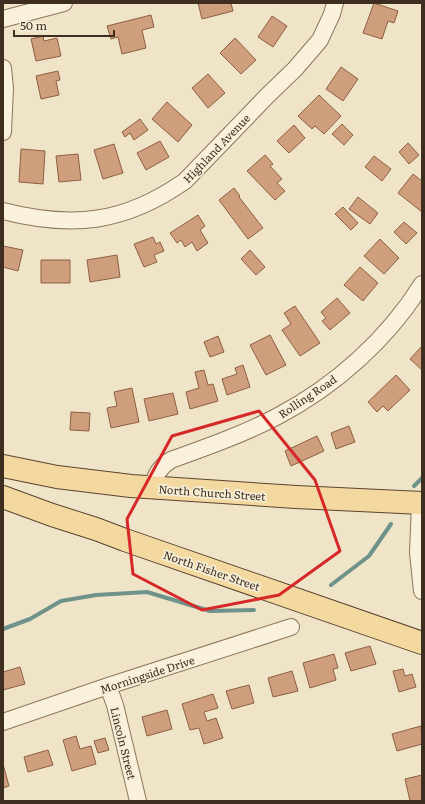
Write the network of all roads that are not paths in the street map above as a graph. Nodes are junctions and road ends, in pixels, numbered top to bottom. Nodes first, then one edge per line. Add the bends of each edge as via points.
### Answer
1 (64, 3) edge
2 (336, 3) edge
3 (3, 19) edge
4 (3, 68) edge
5 (3, 132) edge
6 (3, 211) edge
7 (422, 284) edge
8 (3, 466) edge
9 (153, 488) junction
10 (3, 497) edge
11 (421, 503) edge
12 (422, 591) edge
13 (291, 628) dead end
14 (422, 643) edge
15 (108, 686) junction
16 (3, 722) edge
17 (138, 801) edge

1 - 3 street
2 - 6 street, Highland Avenue via 320,40 295,70 185,181 169,192 126,212 78,221 50,221
4 - 5 street
7 - 9 street, Rolling Road via 375,343 322,388 277,416 171,460 157,473
8 - 9 main road, North Church Street via 57,477
9 - 11 main road, North Church Street
10 - 14 main road, North Fisher Street
11 - 12 street via 418,553
13 - 15 street, Morningside Drive
15 - 16 street, Morningside Drive
15 - 17 street, Lincoln Street

